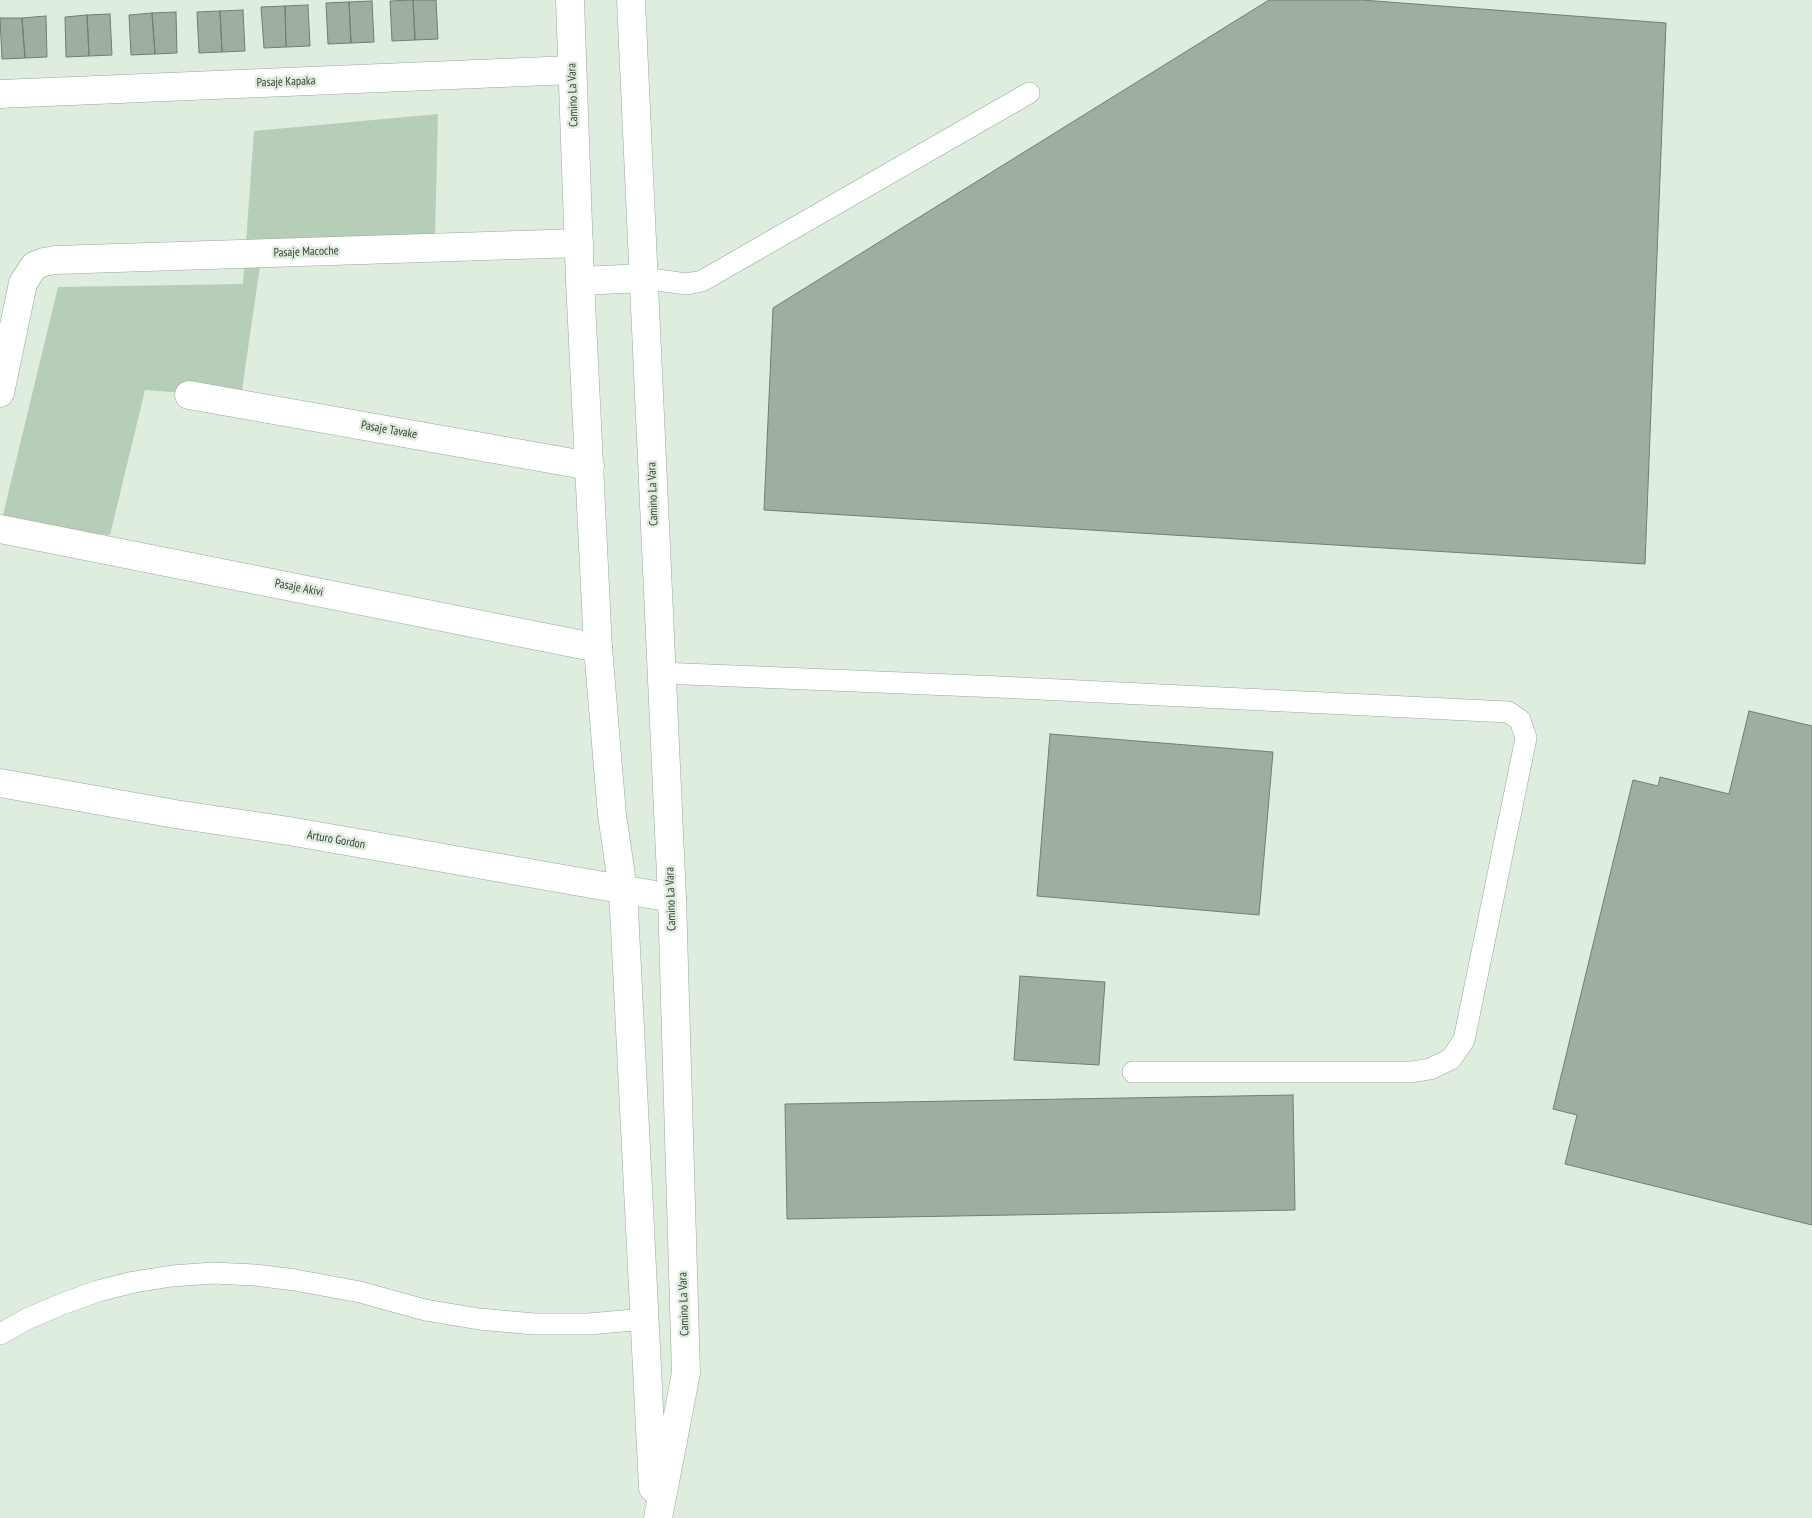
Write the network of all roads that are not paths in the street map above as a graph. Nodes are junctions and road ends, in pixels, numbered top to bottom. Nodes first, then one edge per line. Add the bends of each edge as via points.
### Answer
1 (570, 0) edge
2 (632, 0) edge
3 (572, 70) junction
4 (1030, 93) dead end
5 (0, 94) edge
6 (579, 243) junction
7 (644, 278) junction
8 (580, 281) junction
9 (0, 393) edge
10 (189, 395) dead end
11 (590, 466) junction
12 (0, 529) edge
13 (598, 648) junction
14 (660, 673) junction
15 (0, 783) edge
16 (623, 889) junction
17 (672, 898) junction
18 (1133, 1072) dead end
19 (644, 1318) junction
20 (0, 1334) edge
21 (656, 1518) edge

1 - 3 street, Camino La Vara
2 - 7 street, Camino La Vara
3 - 5 street, Pasaje Kapaka
3 - 6 street, Camino La Vara
4 - 7 lane via 702,281 686,284
6 - 8 street, Camino La Vara
6 - 9 street, Pasaje Macoche via 44,262 34,266 23,283
7 - 8 street
7 - 14 street, Camino La Vara
8 - 11 street, Camino La Vara
10 - 11 street, Pasaje Tavake
11 - 13 street, Camino La Vara
12 - 13 street, Pasaje Akivi
13 - 16 street, Camino La Vara via 612,815
14 - 17 street, Camino La Vara
14 - 18 lane via 1508,712 1520,720 1526,738 1464,1040 1451,1059 1430,1069 1411,1072
15 - 16 street, Arturo Gordon
16 - 17 street, Arturo Gordon
16 - 19 street, Camino La Vara
17 - 21 street, Camino La Vara via 686,1373
19 - 20 lane via 590,1324 534,1324 479,1319 295,1280 255,1274 213,1273 172,1276 98,1291 27,1319
19 - 21 street, Camino La Vara

